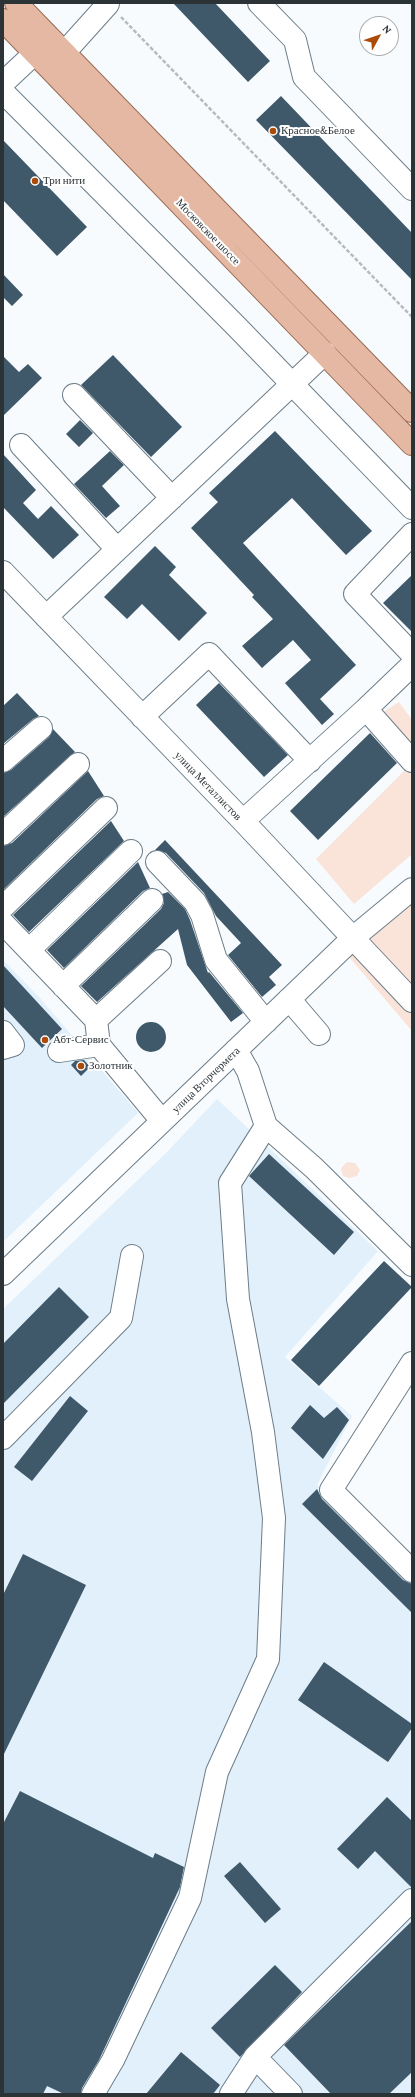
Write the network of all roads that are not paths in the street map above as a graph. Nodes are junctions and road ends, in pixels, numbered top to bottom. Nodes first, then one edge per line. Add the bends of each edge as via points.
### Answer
1 (16, 3) edge
2 (259, 3) edge
3 (108, 4) edge
4 (3, 20) edge
5 (35, 53) junction
6 (64, 53) junction
7 (3, 83) edge
8 (3, 92) edge
9 (412, 189) edge
10 (325, 353) junction
11 (292, 384) junction
12 (74, 395) dead end
13 (412, 411) edge
14 (412, 444) edge
15 (20, 445) dead end
16 (172, 498) junction
17 (412, 508) edge
18 (412, 534) edge
19 (118, 549) junction
20 (3, 572) edge
21 (46, 617) junction
22 (412, 654) edge
23 (412, 665) edge
24 (366, 709) junction
25 (142, 717) junction
26 (41, 728) dead end
27 (3, 761) edge
28 (310, 761) junction
29 (412, 761) edge
30 (78, 764) dead end
31 (106, 808) dead end
32 (243, 821) junction
33 (3, 834) edge
34 (131, 851) dead end
35 (158, 862) dead end
36 (412, 889) edge
37 (152, 900) dead end
38 (3, 907) edge
39 (3, 923) edge
40 (354, 937) junction
41 (29, 950) junction
42 (160, 961) dead end
43 (63, 986) junction
44 (289, 999) junction
45 (412, 1001) edge
46 (96, 1020) junction
47 (266, 1022) junction
48 (3, 1032) edge
49 (318, 1034) dead end
50 (99, 1045) junction
51 (3, 1048) edge
52 (59, 1050) dead end
53 (236, 1050) junction
54 (162, 1121) junction
55 (266, 1126) junction
56 (132, 1256) dead end
57 (412, 1265) edge
58 (3, 1274) edge
59 (412, 1363) edge
60 (3, 1438) edge
61 (412, 1571) edge
62 (412, 1900) edge
63 (255, 2057) junction
64 (93, 2094) edge
65 (230, 2094) edge
66 (291, 2094) edge

1 - 6 main road, Московское шоссе
2 - 9 street via 295,40 304,77
3 - 6 street
4 - 5 main road, Московское шоссе
5 - 7 street
5 - 10 main road, Московское шоссе
6 - 13 main road, Московское шоссе
8 - 11 street
10 - 11 street
10 - 14 main road, Московское шоссе
11 - 16 street
11 - 17 street
12 - 16 street
15 - 19 street
16 - 19 street
18 - 22 street via 355,594
19 - 21 street
20 - 21 street, улица Металлистов
21 - 25 street, улица Металлистов
23 - 24 street
24 - 28 street
24 - 29 street
25 - 28 street via 209,654
25 - 32 street, улица Металлистов
26 - 27 street
28 - 32 street
30 - 33 street
31 - 38 street
32 - 40 street, улица Металлистов
34 - 41 street
35 - 47 street via 195,902 202,915 216,960
36 - 40 street, улица Вторчермета
37 - 43 street
39 - 41 street
40 - 44 street, улица Вторчермета
40 - 45 street, улица Металлистов
41 - 43 street
42 - 46 street
43 - 46 street
44 - 47 street, улица Вторчермета
44 - 49 street
46 - 50 street
47 - 53 street, улица Вторчермета
48 - 51 street via 14,1045
50 - 52 street
50 - 54 street
53 - 54 street, улица Вторчермета
53 - 55 street via 248,1071
54 - 58 street, улица Вторчермета
55 - 57 street via 314,1168
55 - 64 street via 230,1183 238,1299 263,1432 274,1518 268,1659 217,1772 190,1898
56 - 60 street via 120,1318
59 - 61 street via 331,1490
62 - 63 street
63 - 65 street
63 - 66 street

